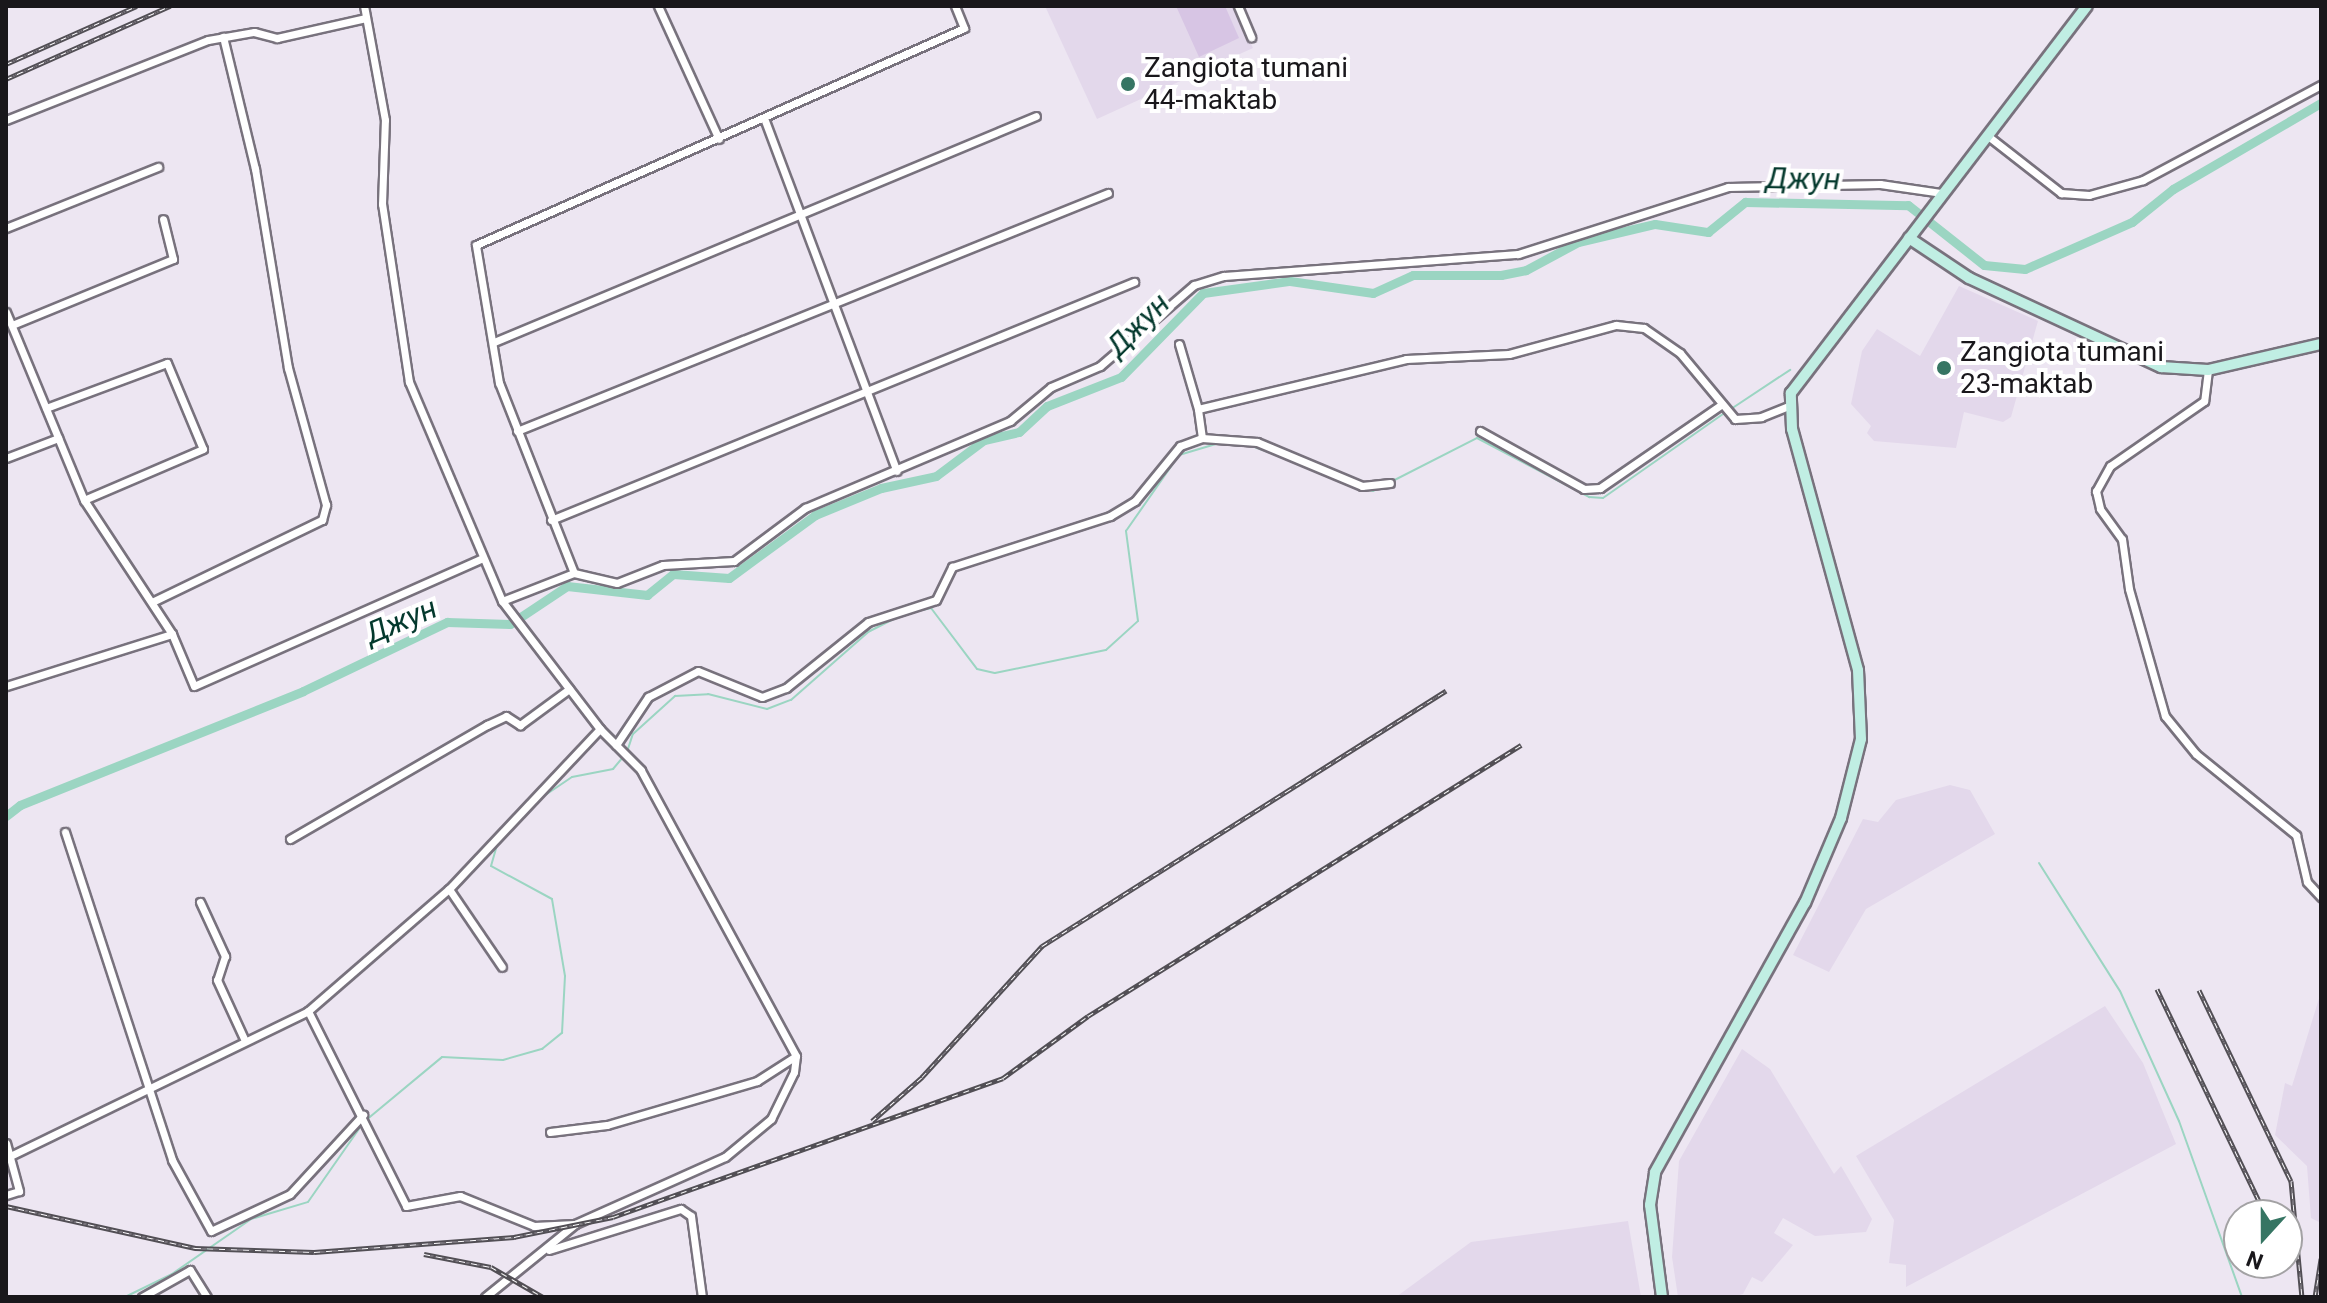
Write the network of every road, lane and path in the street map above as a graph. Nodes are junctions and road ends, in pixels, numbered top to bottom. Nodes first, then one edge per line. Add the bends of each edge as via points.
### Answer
1 (364, 6) edge
2 (658, 6) edge
3 (955, 6) edge
4 (1238, 6) edge
5 (2087, 6) edge
6 (366, 18) junction
7 (223, 37) junction
8 (1251, 37) dead end
9 (2321, 85) edge
10 (1036, 116) dead end
11 (764, 118) junction
12 (6, 120) edge
13 (1988, 136) junction
14 (719, 139) junction
15 (158, 167) dead end
16 (1108, 193) dead end
17 (1942, 193) junction
18 (797, 213) junction
19 (163, 219) dead end
20 (6, 228) edge
21 (1909, 238) junction
22 (1134, 282) dead end
23 (837, 306) junction
24 (6, 312) edge
25 (13, 329) junction
26 (6, 338) edge
27 (494, 342) junction
28 (1179, 344) dead end
29 (2321, 344) edge
30 (2208, 370) junction
31 (865, 388) junction
32 (1790, 405) junction
33 (46, 408) junction
34 (1198, 409) junction
35 (1725, 409) junction
36 (517, 431) junction
37 (1480, 431) dead end
38 (58, 438) junction
39 (1202, 438) junction
40 (6, 458) edge
41 (897, 471) junction
42 (1390, 483) dead end
43 (84, 500) junction
44 (551, 520) junction
45 (481, 559) junction
46 (574, 573) junction
47 (502, 601) junction
48 (152, 602) junction
49 (172, 634) junction
50 (6, 686) edge
51 (569, 689) junction
52 (600, 729) junction
53 (616, 745) junction
54 (65, 832) dead end
55 (290, 839) dead end
56 (449, 889) junction
57 (2321, 897) edge
58 (200, 902) dead end
59 (502, 967) dead end
60 (308, 1011) junction
61 (245, 1041) junction
62 (796, 1056) junction
63 (147, 1088) junction
64 (363, 1115) junction
65 (550, 1132) dead end
66 (6, 1143) edge
67 (10, 1156) junction
68 (6, 1195) edge
69 (575, 1224) junction
70 (549, 1250) junction
71 (142, 1297) edge
72 (207, 1297) edge
73 (485, 1297) edge
74 (702, 1297) edge
75 (1662, 1297) edge

1 - 6 street
2 - 14 street
3 - 11 street via 964,28
4 - 8 street
5 - 13 main road
6 - 7 street via 277,38 254,32
6 - 45 street via 385,120 382,204 409,382
7 - 12 street
7 - 48 street via 255,169 288,368 326,505 322,520
9 - 13 street via 2143,180 2089,195 2061,193
10 - 18 street
11 - 14 street
11 - 18 street
13 - 17 main road
14 - 27 street via 476,245
15 - 20 street
16 - 23 street
17 - 21 main road
17 - 41 street via 1880,184 1728,187 1518,254 1224,276 1194,285 1100,366 1051,387 1010,421
18 - 23 street
18 - 27 street
19 - 25 street via 173,259
21 - 30 main road via 1961,274 2145,362
21 - 32 main road via 1810,361
22 - 31 street
23 - 31 street
23 - 36 street
24 - 25 street
25 - 26 street
25 - 33 street
27 - 36 street via 499,383
28 - 34 street
29 - 30 main road
30 - 57 street via 2204,401 2142,441 2099,481 2100,509 2122,539 2129,589 2165,716 2196,754 2296,835 2307,882
31 - 41 street
31 - 44 street
32 - 35 street via 1761,417
32 - 75 main road via 1858,670 1861,739 1841,818 1805,903 1655,1172 1650,1205
33 - 38 street
33 - 43 street via 167,363 203,449
34 - 35 street via 1406,359 1509,354 1616,325 1644,328 1680,353
34 - 39 street
35 - 37 street via 1600,488 1584,489
36 - 44 street
38 - 40 street
38 - 43 street
39 - 42 street via 1257,442 1362,486
39 - 53 street via 1180,446 1135,501 1110,516 952,567 936,600 868,622 774,695 762,697 698,671 648,697
41 - 46 street via 805,508 734,561 663,565 617,583
43 - 48 street
44 - 46 street
45 - 47 street
45 - 49 street via 194,686
46 - 47 street
47 - 51 street
48 - 49 street
49 - 50 street
51 - 52 street
51 - 55 street via 520,725 506,716 487,725
52 - 53 street
52 - 56 street
53 - 62 street via 641,770
54 - 63 street
56 - 59 street
56 - 60 street
58 - 61 street via 225,956 217,980
60 - 61 street
60 - 64 street
61 - 63 street
62 - 65 street via 757,1081 607,1125
62 - 69 street via 793,1081 771,1119 725,1157
63 - 64 street via 172,1160 211,1231 290,1194
63 - 67 street
64 - 69 street via 406,1206 460,1196 534,1226
66 - 67 street
67 - 68 street via 19,1191
69 - 70 street
70 - 73 street
70 - 74 street via 681,1209 691,1216
71 - 72 street via 190,1270

